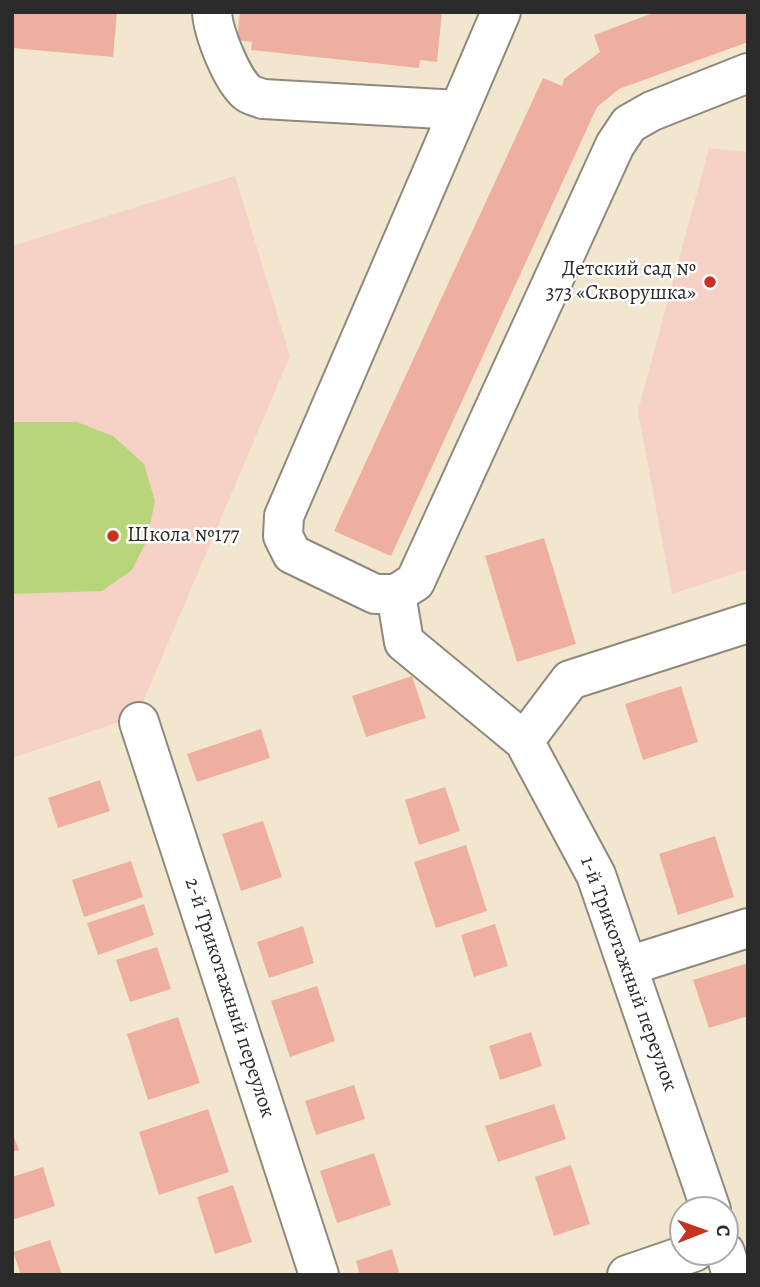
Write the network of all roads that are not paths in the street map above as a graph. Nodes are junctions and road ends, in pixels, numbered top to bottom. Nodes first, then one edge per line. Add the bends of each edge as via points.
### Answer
1 (212, 12) edge
2 (501, 12) edge
3 (748, 73) edge
4 (459, 110) junction
5 (396, 594) junction
6 (748, 624) edge
7 (139, 722) dead end
8 (524, 741) junction
9 (748, 928) edge
10 (628, 966) junction
11 (706, 1196) edge
12 (669, 1261) edge
13 (319, 1275) edge
14 (627, 1275) edge

1 - 4 street via 220,46 240,86 250,95
2 - 4 street
3 - 5 street via 629,124 615,145 415,582
4 - 5 street via 284,516 284,536 292,554 375,594
5 - 8 street, 1-й Трикотажный переулок via 404,642
6 - 8 street via 570,680
7 - 13 street, 2-й Трикотажный переулок
8 - 10 street, 1-й Трикотажный переулок via 596,875
9 - 10 street
10 - 11 street, 1-й Трикотажный переулок
12 - 14 street

